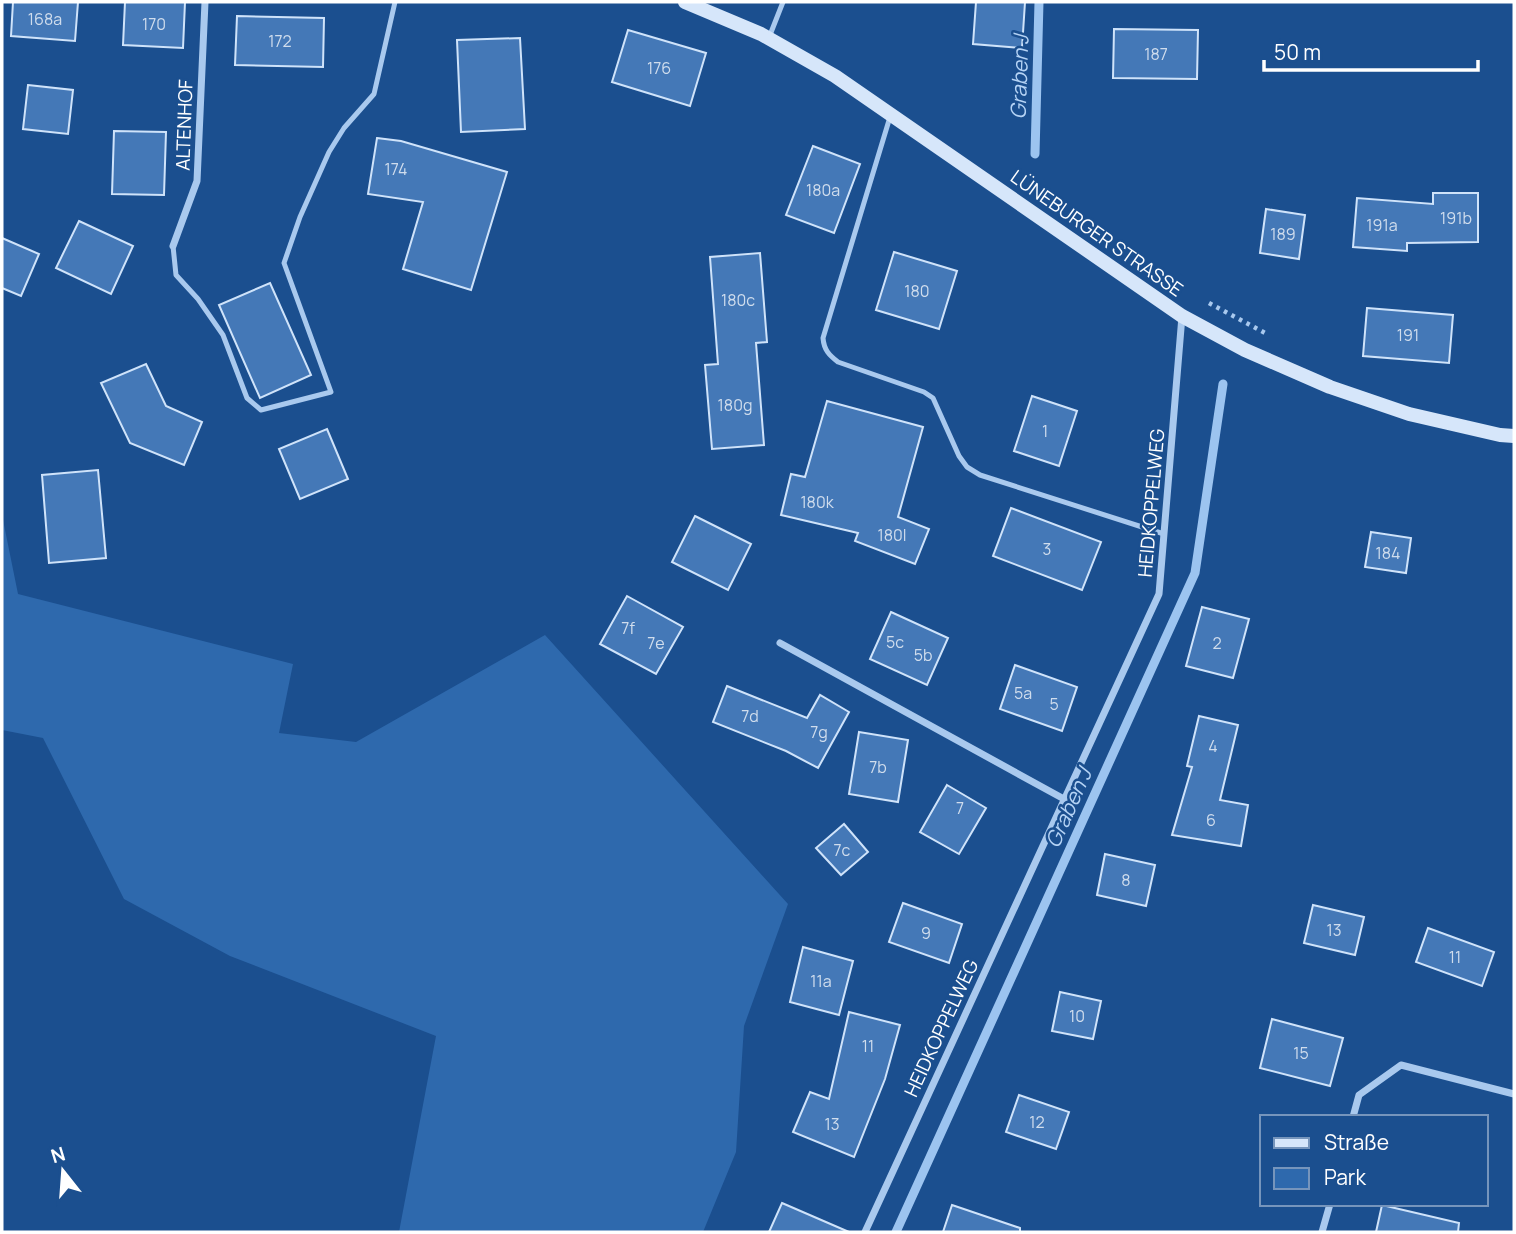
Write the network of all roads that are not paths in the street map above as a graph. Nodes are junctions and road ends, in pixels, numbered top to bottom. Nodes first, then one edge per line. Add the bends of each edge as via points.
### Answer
1 (205, 2) edge
2 (395, 2) edge
3 (685, 2) edge
4 (783, 2) edge
5 (768, 38) junction
6 (891, 114) junction
7 (173, 246) joint
8 (1182, 316) junction
9 (1514, 436) edge
10 (1164, 534) junction
11 (780, 643) dead end
12 (1064, 799) junction
13 (1514, 1094) edge
14 (1354, 1115) edge
15 (1328, 1206) edge
16 (864, 1232) edge
17 (1322, 1232) edge

1 - 7 street, ALTENHOF via 197,181
2 - 7 lane via 374,94 329,152 284,263 331,392 261,410 247,398 223,335 176,275
3 - 5 main road, LÜNEBURGER STRASSE
4 - 5 lane
5 - 6 main road, LÜNEBURGER STRASSE
6 - 8 main road, LÜNEBURGER STRASSE
6 - 10 lane via 823,338 829,355 933,398 958,456 980,475
8 - 9 main road, LÜNEBURGER STRASSE via 1330,387 1409,414
8 - 10 street, HEIDKOPPELWEG
10 - 12 street, HEIDKOPPELWEG via 1159,594
11 - 12 street
12 - 16 street, HEIDKOPPELWEG
13 - 14 street via 1401,1065 1359,1095
15 - 17 street

